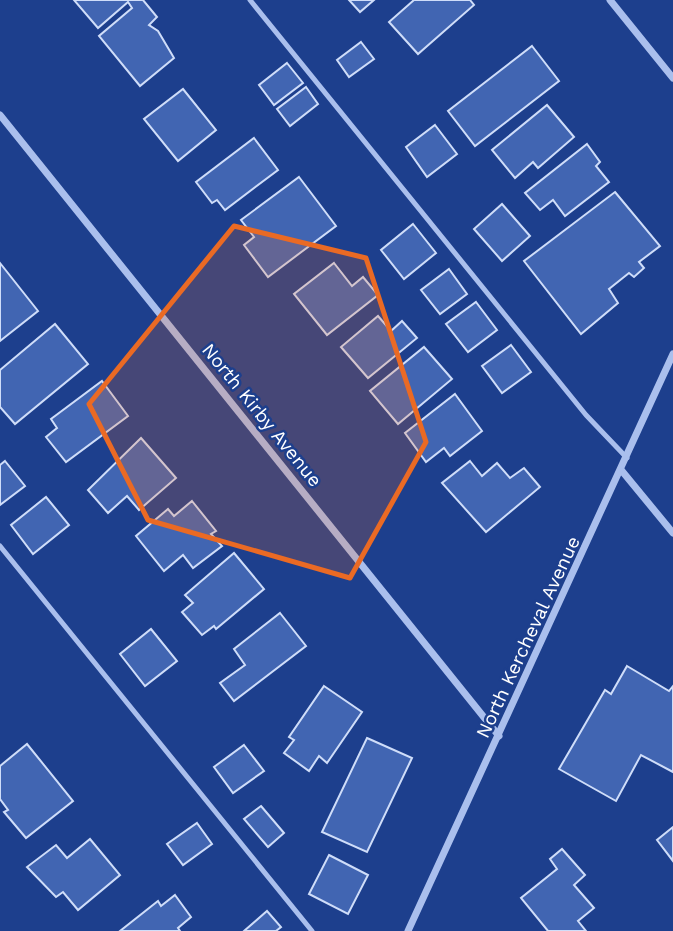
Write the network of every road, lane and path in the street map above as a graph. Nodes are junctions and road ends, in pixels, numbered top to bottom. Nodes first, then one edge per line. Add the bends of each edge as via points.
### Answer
1 (250, 0) edge
2 (610, 0) edge
3 (673, 78) edge
4 (0, 115) edge
5 (673, 354) edge
6 (627, 458) junction
7 (622, 471) junction
8 (673, 533) edge
9 (0, 545) edge
10 (499, 736) junction
11 (312, 931) edge
12 (408, 931) edge

1 - 6 lane via 586,415
2 - 3 street
4 - 10 street, North Kirby Avenue
5 - 6 street, North Kercheval Avenue
6 - 7 street, North Kercheval Avenue
7 - 8 street
7 - 10 street, North Kercheval Avenue
9 - 11 lane
10 - 12 street, North Kercheval Avenue

